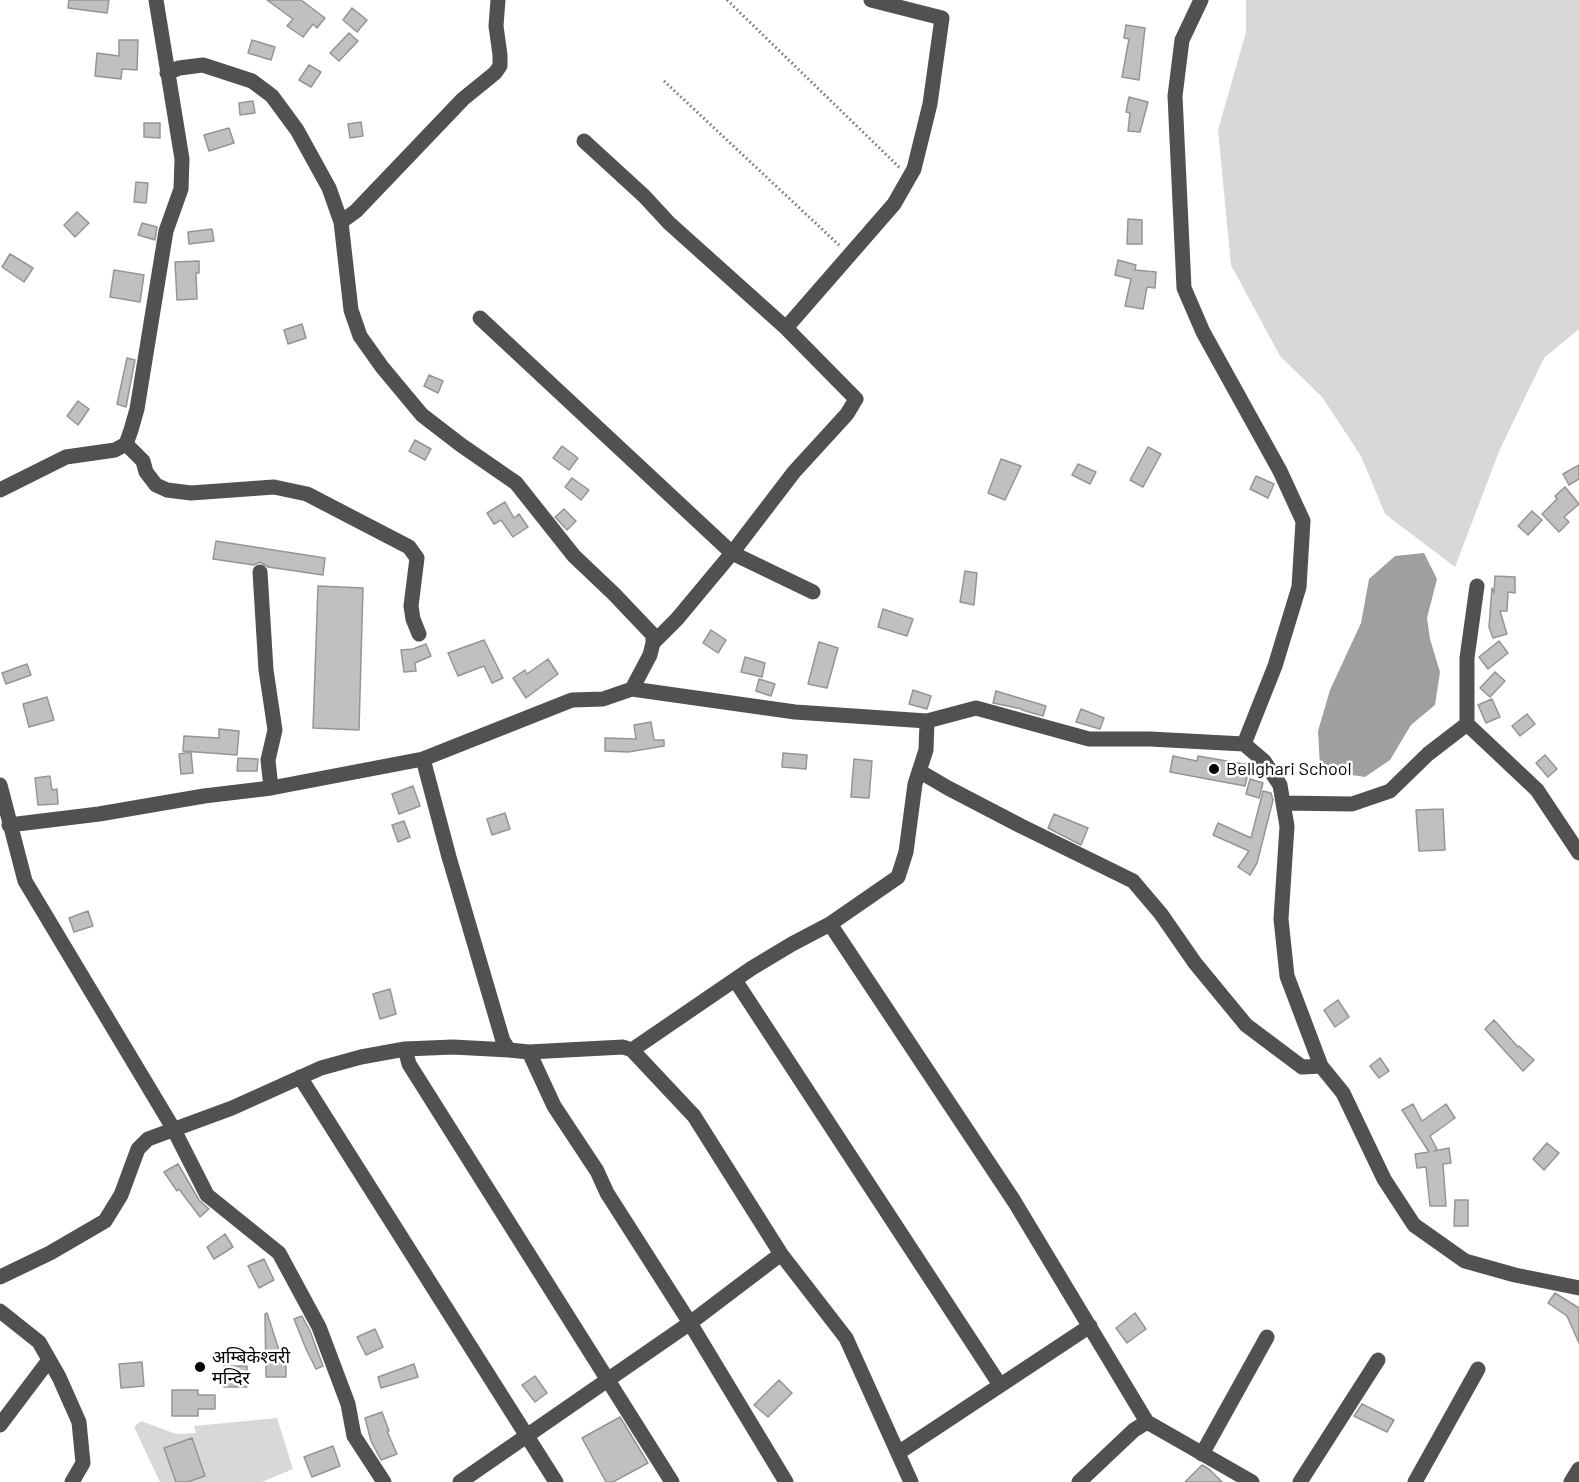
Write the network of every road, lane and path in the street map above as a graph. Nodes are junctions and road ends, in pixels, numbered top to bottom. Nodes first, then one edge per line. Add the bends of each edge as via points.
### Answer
1 (156, 0) edge
2 (498, 0) edge
3 (727, 0) edge
4 (871, 0) edge
5 (1201, 0) edge
6 (167, 73) junction
7 (664, 81) dead end
8 (584, 141) dead end
9 (909, 177) junction
10 (341, 222) junction
11 (850, 256) junction
12 (480, 318) dead end
13 (786, 328) junction
14 (126, 444) junction
15 (0, 490) edge
16 (732, 553) junction
17 (260, 572) dead end
18 (1477, 586) dead end
19 (813, 592) dead end
20 (419, 634) dead end
21 (653, 643) junction
22 (632, 689) junction
23 (927, 721) junction
24 (1467, 724) junction
25 (1244, 744) junction
26 (423, 759) junction
27 (919, 771) junction
28 (0, 785) edge
29 (271, 788) junction
30 (1283, 802) junction
31 (9, 825) junction
32 (1579, 853) edge
33 (830, 924) junction
34 (735, 980) junction
35 (405, 1049) junction
36 (509, 1050) junction
37 (632, 1050) junction
38 (529, 1052) junction
39 (1321, 1066) junction
40 (300, 1077) junction
41 (173, 1128) junction
42 (781, 1254) junction
43 (0, 1277) edge
44 (1579, 1287) edge
45 (0, 1311) edge
46 (690, 1323) junction
47 (1090, 1326) junction
48 (1267, 1337) dead end
49 (49, 1360) junction
50 (1378, 1360) dead end
51 (1478, 1369) dead end
52 (608, 1380) junction
53 (1000, 1385) junction
54 (1147, 1422) junction
55 (0, 1425) edge
56 (528, 1437) junction
57 (898, 1453) junction
58 (1202, 1454) junction
59 (1579, 1469) edge
60 (72, 1482) edge
61 (384, 1482) edge
62 (460, 1482) edge
63 (556, 1482) edge
64 (672, 1482) edge
65 (786, 1482) edge
66 (911, 1482) edge
67 (1079, 1482) edge
68 (1252, 1482) edge
69 (1300, 1482) edge
70 (1415, 1482) edge
71 (1571, 1482) edge

1 - 6 street
2 - 10 street via 500,66
3 - 9 path
4 - 9 street via 942,18 930,104
5 - 25 street via 1182,40 1175,96 1184,288 1203,332 1280,471 1303,521 1299,586 1275,666
6 - 10 street via 203,65 252,81 272,96 314,159
6 - 14 street via 182,159 181,189 166,231 137,409
7 - 11 path
8 - 13 street
9 - 11 street via 894,204
10 - 21 street via 351,310 360,336 382,367 422,415 516,483 574,556 653,635
11 - 13 street
12 - 16 street
13 - 16 street via 856,399
14 - 15 street via 115,450 66,457
14 - 20 street via 143,461 156,485 167,490 191,493 274,487 306,494 409,547 417,558 411,606
16 - 19 street
16 - 21 street
17 - 29 street via 266,670 275,730 268,760
18 - 24 street via 1467,658
21 - 22 street
22 - 23 street via 795,712
22 - 26 street via 603,699 572,700
23 - 25 street via 976,708 1089,739
23 - 27 street via 926,750
24 - 30 street via 1390,791 1352,804
24 - 32 street via 1537,790
25 - 30 street via 1264,761 1280,785
26 - 29 street
26 - 36 street via 503,1041
27 - 33 street via 898,877
27 - 39 street via 1133,881 1246,1025 1302,1067
28 - 31 street
29 - 31 street
30 - 39 street via 1287,826 1281,919 1287,976
31 - 41 street via 25,881
33 - 34 street
33 - 47 street via 1014,1201
34 - 37 street
34 - 53 street
35 - 36 street
35 - 40 street via 361,1056
35 - 52 street via 409,1064
36 - 38 street
37 - 38 street via 623,1047
37 - 42 street via 694,1116
38 - 46 street via 554,1106
39 - 44 street via 1343,1093 1384,1179 1414,1225 1465,1261
40 - 41 street via 232,1108
40 - 56 street
41 - 43 street via 148,1139 138,1149 121,1195 105,1221
41 - 61 street via 207,1195 279,1254 319,1328 348,1404 354,1436
42 - 46 street
42 - 57 street via 846,1338
45 - 49 street via 39,1342
46 - 52 street
46 - 65 street
47 - 53 street
47 - 54 street
48 - 58 street
49 - 55 street
49 - 60 street via 79,1422 83,1463
50 - 69 street
51 - 70 street
52 - 56 street
52 - 64 street
53 - 57 street
54 - 58 street
54 - 67 street
56 - 62 street
56 - 63 street
57 - 66 street
58 - 68 street
59 - 71 street

